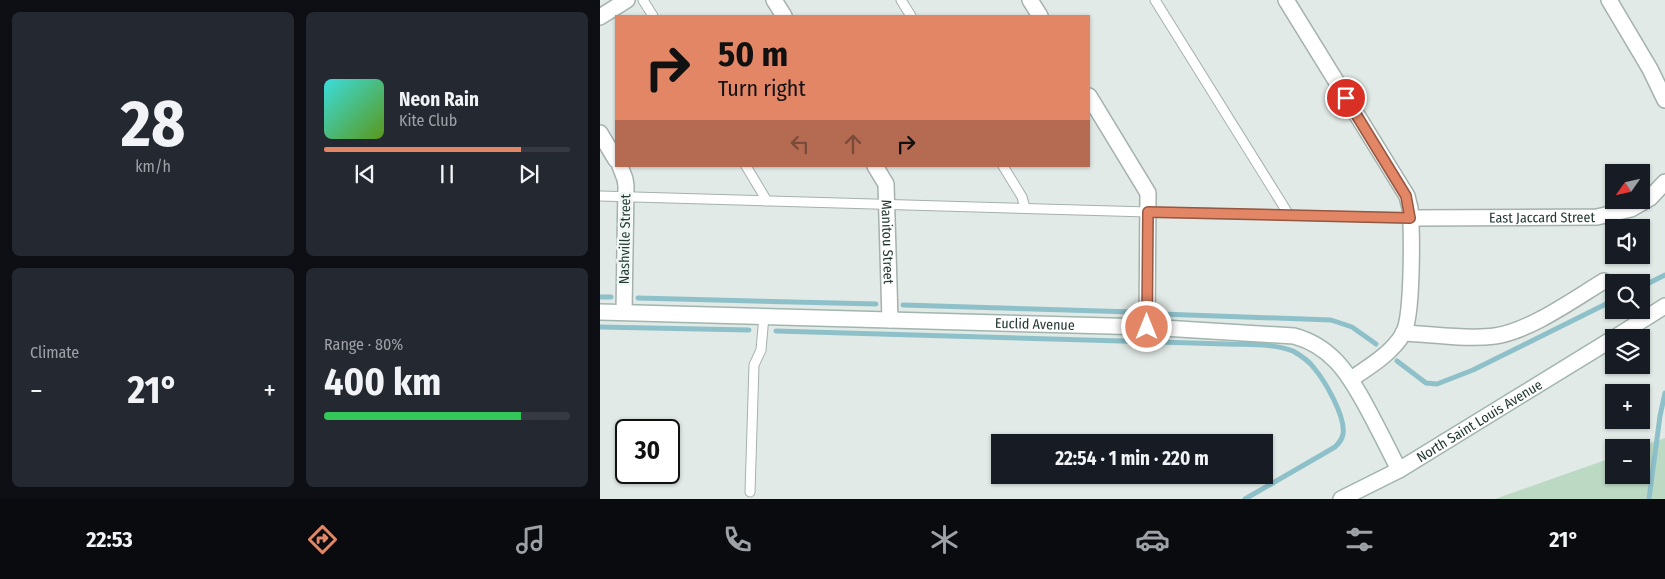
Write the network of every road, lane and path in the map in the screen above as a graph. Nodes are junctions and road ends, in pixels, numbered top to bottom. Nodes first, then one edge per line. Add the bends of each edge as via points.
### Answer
1 (627, 0) edge
2 (643, 0) edge
3 (774, 0) edge
4 (901, 0) edge
5 (1030, 0) edge
6 (1155, 0) edge
7 (1286, 0) edge
8 (1609, 0) edge
9 (652, 15) edge
10 (783, 15) edge
11 (910, 15) edge
12 (1039, 15) edge
13 (600, 17) edge
14 (1090, 98) edge
15 (1665, 100) edge
16 (600, 133) edge
17 (615, 158) edge
18 (620, 167) edge
19 (747, 167) edge
20 (876, 167) edge
21 (1004, 167) edge
22 (1665, 182) edge
23 (600, 196) edge
24 (626, 196) junction
25 (767, 201) junction
26 (887, 204) junction
27 (1025, 208) junction
28 (1148, 212) junction
29 (1289, 215) junction
30 (1410, 218) junction
31 (1604, 281) dead end
32 (1665, 306) edge
33 (600, 312) edge
34 (624, 312) junction
35 (764, 316) junction
36 (890, 320) junction
37 (1147, 327) junction
38 (1628, 329) edge
39 (1403, 333) junction
40 (1605, 344) edge
41 (1351, 379) junction
42 (1398, 470) junction
43 (750, 492) dead end
44 (1341, 499) edge

1 - 13 street
2 - 9 lane
3 - 10 street
4 - 11 lane
5 - 12 street
6 - 29 lane
7 - 30 street via 1406,196
8 - 15 street
14 - 28 street via 1148,192
16 - 17 street
18 - 24 street, Nashville Street
19 - 25 lane
20 - 26 street, Manitou Street via 886,184
21 - 27 lane
22 - 30 street, East Jaccard Street via 1650,198 1631,210 1597,217
23 - 24 lane
24 - 25 lane
24 - 34 street, Nashville Street
25 - 26 lane
26 - 27 lane
26 - 36 street, Manitou Street
27 - 28 lane
28 - 29 lane
28 - 37 street
29 - 30 lane
30 - 39 street via 1409,307
31 - 39 street via 1549,314 1508,333 1482,336
32 - 38 street, North Saint Louis Avenue
33 - 34 street, Euclid Avenue
34 - 35 street, Euclid Avenue
35 - 36 street, Euclid Avenue
35 - 43 lane via 761,350 754,365
36 - 37 street, Euclid Avenue
37 - 41 street, Euclid Avenue via 1294,336 1325,350
39 - 41 street via 1384,355
40 - 42 street, North Saint Louis Avenue
41 - 42 street, Euclid Avenue
42 - 44 street, North Saint Louis Avenue

